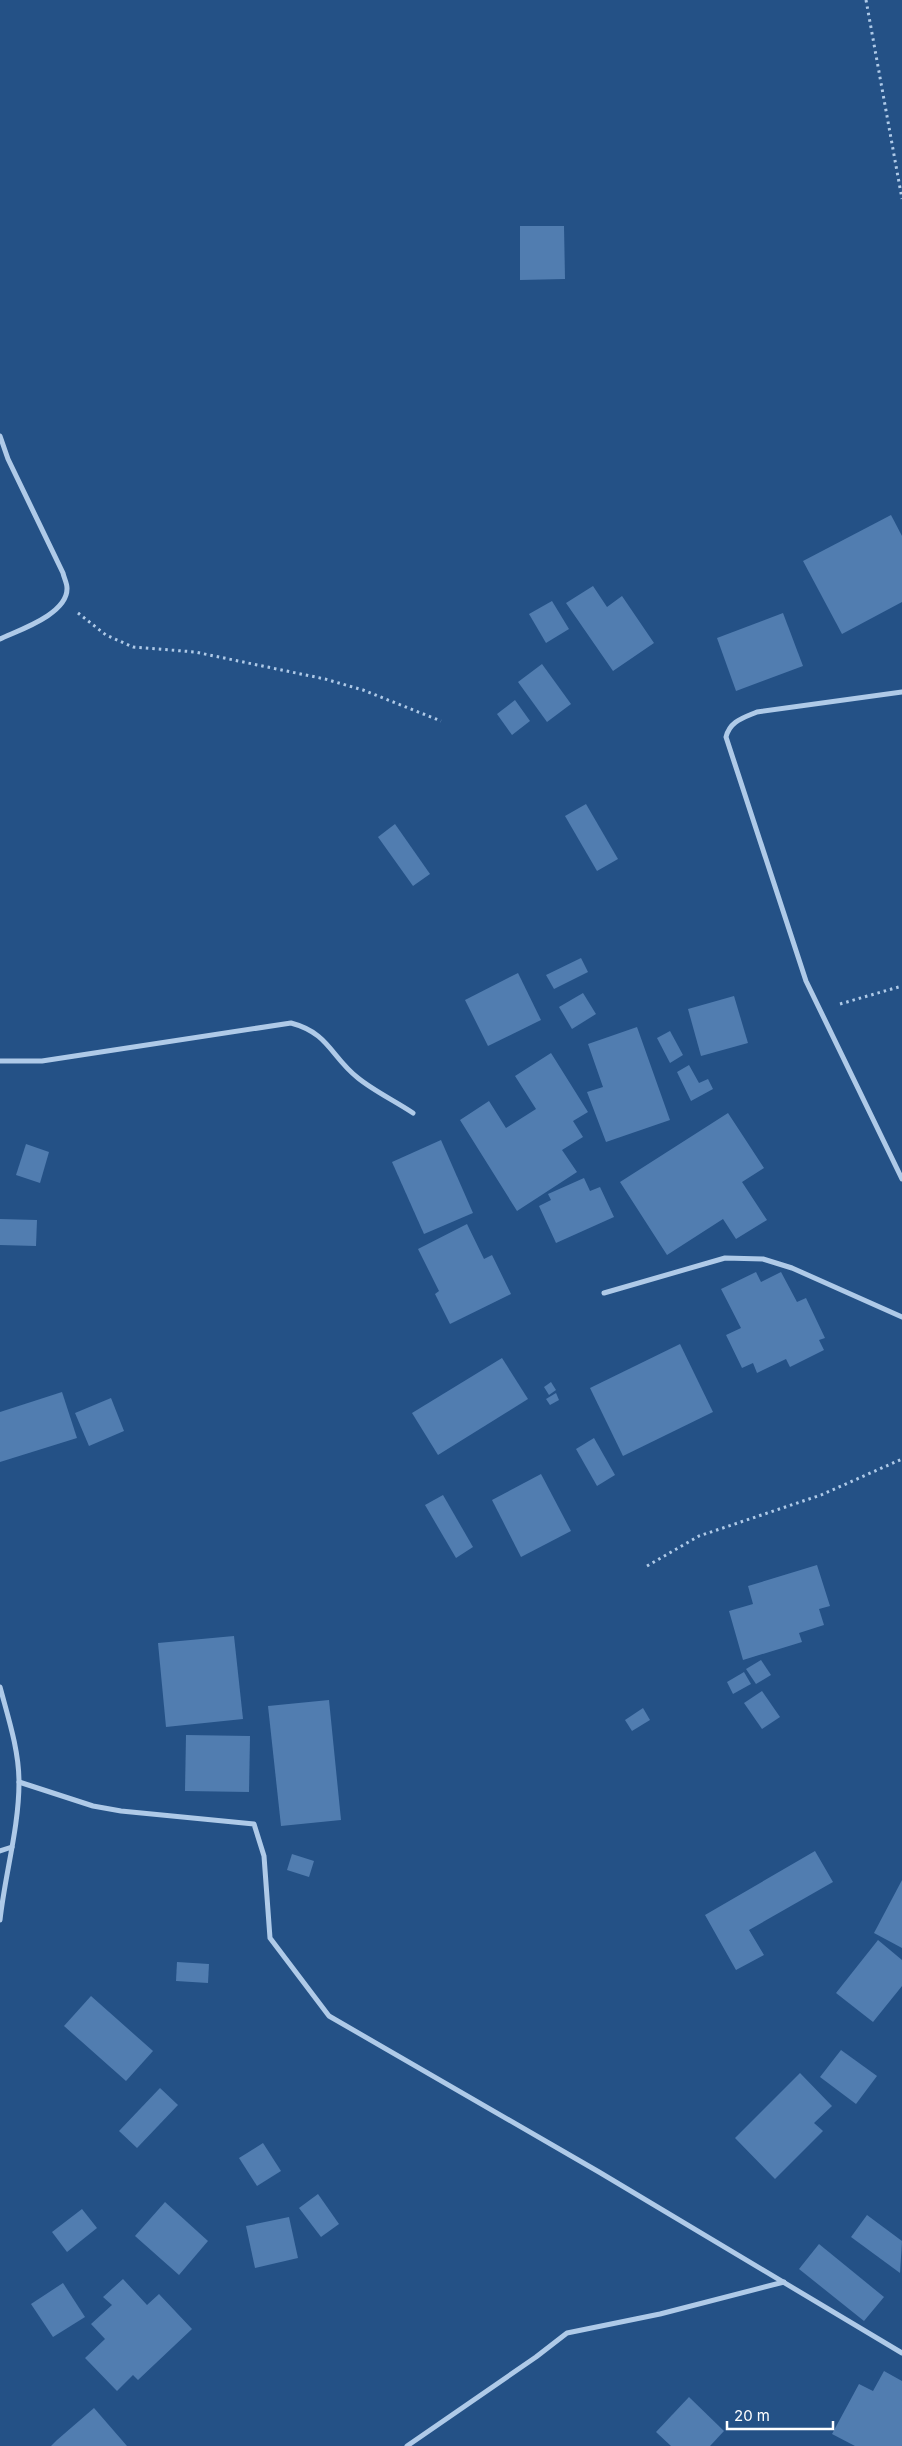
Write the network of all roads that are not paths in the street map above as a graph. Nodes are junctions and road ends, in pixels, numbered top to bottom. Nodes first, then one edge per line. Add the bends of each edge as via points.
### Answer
1 (0, 436) edge
2 (0, 639) edge
3 (902, 692) edge
4 (0, 1062) edge
5 (413, 1113) dead end
6 (902, 1179) edge
7 (604, 1293) dead end
8 (902, 1317) edge
9 (0, 1687) edge
10 (19, 1782) junction
11 (12, 1847) junction
12 (0, 1851) edge
13 (0, 1920) edge
14 (784, 2282) junction
15 (902, 2353) edge
16 (407, 2446) edge

1 - 2 street via 67,589 64,602 52,614
3 - 6 street via 757,712 737,720 728,728 726,737 806,981
4 - 5 street via 42,1061 291,1023 308,1027 327,1042 356,1077
7 - 8 street via 725,1258 763,1259 792,1268
9 - 10 street via 14,1742
10 - 11 street
10 - 14 street via 93,1806 254,1824 264,1856 270,1938 329,2016
11 - 12 street
11 - 13 street
14 - 15 street
14 - 16 street via 660,2314 567,2332

